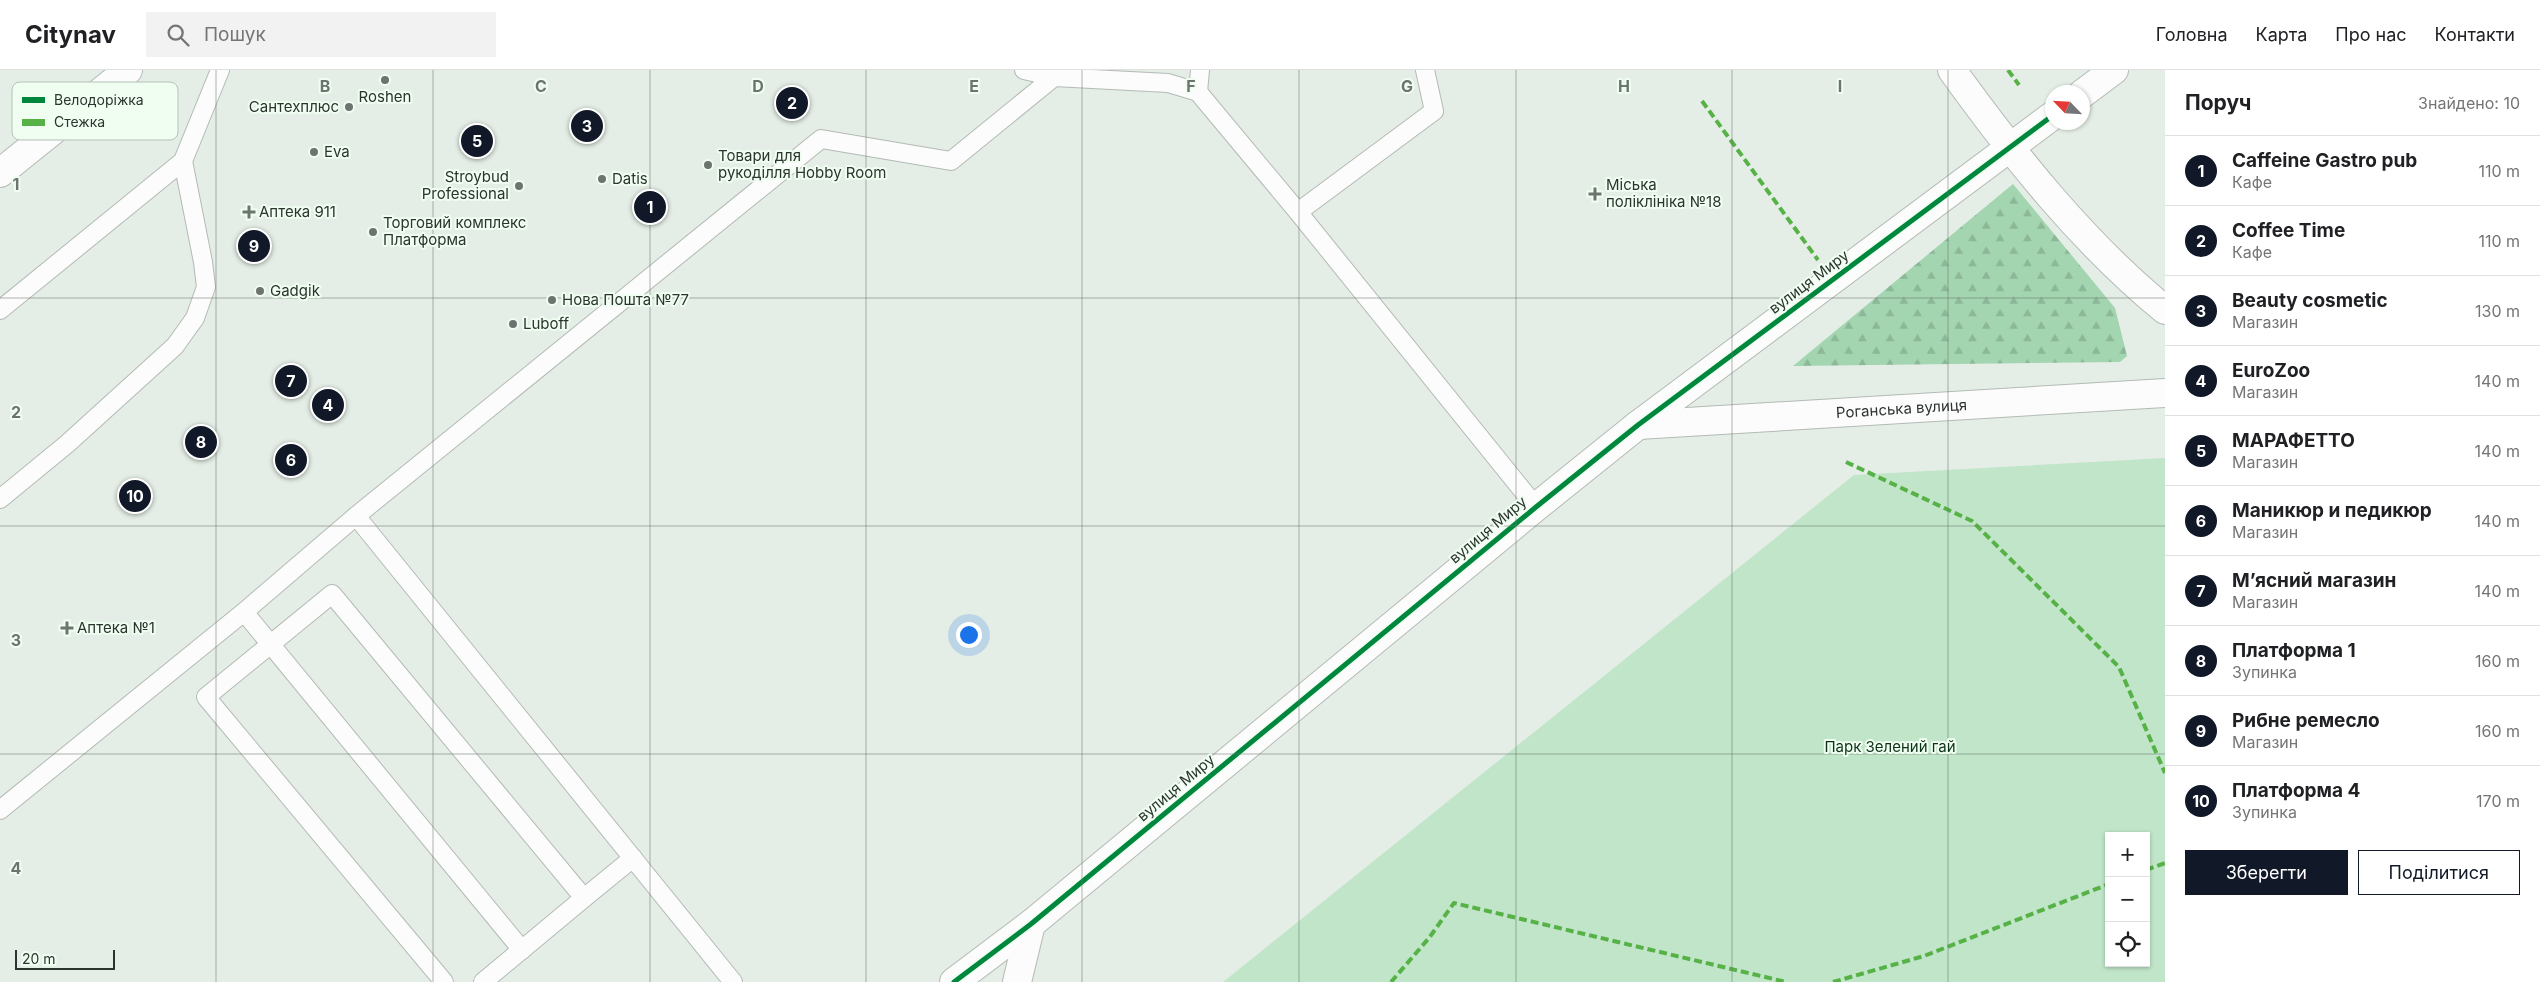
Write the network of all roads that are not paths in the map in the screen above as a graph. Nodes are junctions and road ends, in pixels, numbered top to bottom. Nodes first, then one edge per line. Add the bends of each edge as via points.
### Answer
1 (128, 70) edge
2 (220, 70) edge
3 (1024, 70) edge
4 (1200, 70) edge
5 (1425, 70) edge
6 (1952, 70) edge
7 (2114, 70) edge
8 (1054, 77) junction
9 (113, 82) edge
10 (2090, 88) edge
11 (1198, 92) junction
12 (2045, 121) edge
13 (41, 140) edge
14 (2008, 148) junction
15 (183, 161) junction
16 (0, 173) edge
17 (1298, 212) junction
18 (0, 310) edge
19 (2165, 310) edge
20 (2165, 393) edge
21 (1638, 426) junction
22 (0, 498) edge
23 (1536, 507) junction
24 (356, 516) junction
25 (244, 612) junction
26 (270, 645) junction
27 (0, 810) edge
28 (633, 858) junction
29 (584, 898) junction
30 (1031, 924) junction
31 (522, 950) junction
32 (444, 982) edge
33 (483, 982) edge
34 (733, 982) edge
35 (954, 982) edge
36 (1017, 982) edge

1 - 9 street
2 - 15 lane
3 - 8 lane
4 - 11 lane
5 - 17 lane via 1434,111
6 - 14 street
7 - 10 street
8 - 11 lane via 1168,82
8 - 24 lane via 951,161 821,139
11 - 17 lane
12 - 14 street, вулиця Миру
13 - 16 street
14 - 19 street via 2136,286
14 - 21 street, вулиця Миру
15 - 18 lane
15 - 22 lane via 206,287 195,318 175,346 67,444
17 - 23 lane
20 - 21 street, Роганська вулиця
21 - 23 street, вулиця Миру
23 - 30 street, вулиця Миру
24 - 25 lane
24 - 28 lane
25 - 26 lane
25 - 27 lane
26 - 29 lane via 332,594
26 - 31 lane
26 - 32 lane via 206,697
28 - 29 lane
28 - 34 lane
29 - 31 lane
30 - 35 street, вулиця Миру
30 - 36 street
31 - 33 lane

